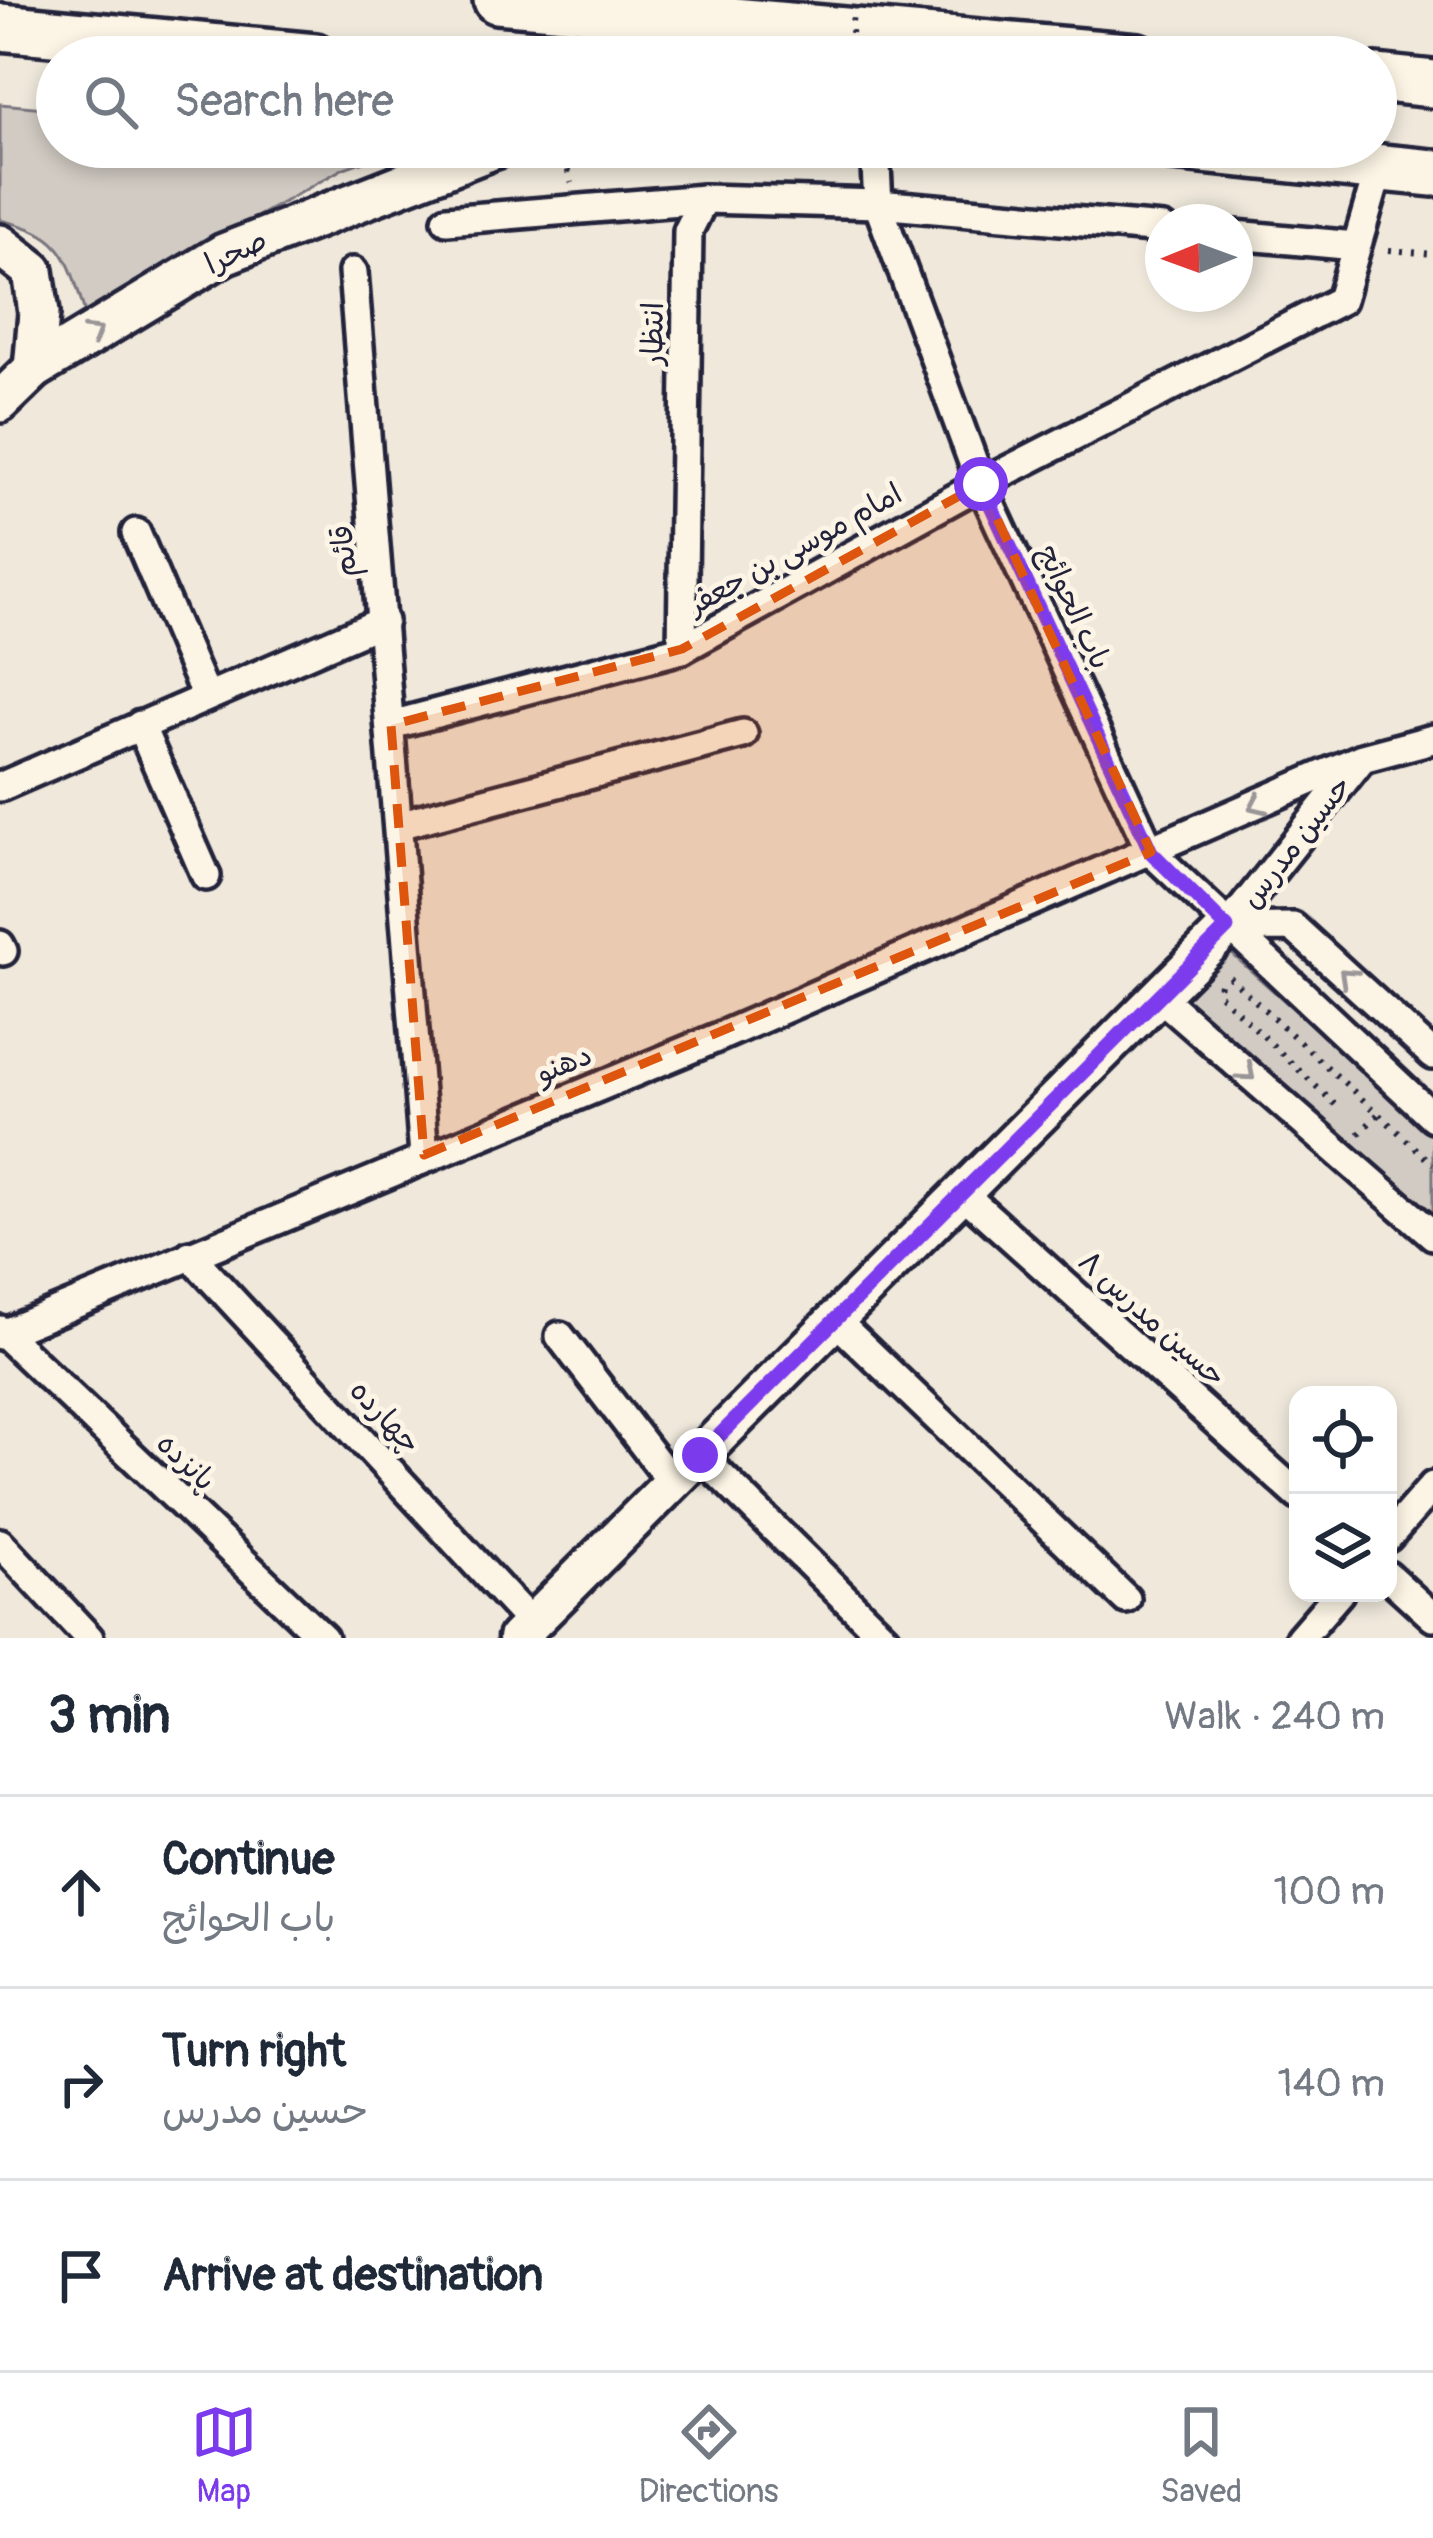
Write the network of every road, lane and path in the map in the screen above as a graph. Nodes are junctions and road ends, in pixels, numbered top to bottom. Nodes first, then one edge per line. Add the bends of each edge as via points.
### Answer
1 (497, 0) edge
2 (854, 0) edge
3 (0, 27) edge
4 (94, 36) edge
5 (851, 36) edge
6 (901, 36) edge
7 (1397, 81) edge
8 (1433, 84) edge
9 (443, 168) edge
10 (876, 168) edge
11 (1370, 168) edge
12 (1379, 169) junction
13 (1433, 173) edge
14 (704, 200) junction
15 (878, 204) junction
16 (448, 220) dead end
17 (1145, 227) edge
18 (1253, 237) edge
19 (0, 244) edge
20 (1357, 246) junction
21 (1433, 254) edge
22 (353, 272) dead end
23 (34, 369) junction
24 (0, 402) edge
25 (981, 484) junction
26 (136, 533) dead end
27 (383, 621) junction
28 (682, 649) junction
29 (206, 697) junction
30 (140, 725) junction
31 (391, 725) junction
32 (743, 734) dead end
33 (1433, 739) edge
34 (1362, 758) junction
35 (0, 787) edge
36 (398, 825) junction
37 (1151, 852) junction
38 (206, 876) dead end
39 (1227, 928) junction
40 (1159, 996) junction
41 (1433, 1055) edge
42 (1402, 1088) junction
43 (1379, 1114) junction
44 (1433, 1117) edge
45 (1363, 1130) junction
46 (1377, 1143) dead end
47 (1339, 1153) junction
48 (424, 1155) junction
49 (1433, 1164) edge
50 (962, 1193) junction
51 (1433, 1234) edge
52 (190, 1255) junction
53 (835, 1320) junction
54 (1, 1333) edge
55 (560, 1336) dead end
56 (700, 1455) junction
57 (672, 1482) junction
58 (1433, 1486) edge
59 (1297, 1494) edge
60 (1397, 1527) edge
61 (0, 1543) edge
62 (1397, 1584) edge
63 (1126, 1599) dead end
64 (1331, 1602) edge
65 (1433, 1617) edge
66 (524, 1631) edge
67 (89, 1638) edge
68 (323, 1638) edge
69 (885, 1638) edge
70 (1300, 1638) edge

1 - 6 main road
2 - 5 path, bridge
3 - 4 main road
7 - 8 main road
23 -> 9 main road, صحرا via 224,254
10 - 15 street, باب الحوائج
11 - 12 main road
12 - 13 main road
12 - 20 street, امام موسی بن جعفر
14 - 15 street
14 - 16 street
14 - 28 street, انتظار via 688,231
15 - 17 street
15 - 25 street, باب الحوائج
18 - 20 street
19 - 23 main road via 33,271
20 - 21 path
20 - 25 street, امام موسی بن جعفر via 1341,300
22 - 27 street, قائم
23 - 24 main road, صحرا
25 - 28 street, امام موسی بن جعفر
25 - 37 street, باب الحوائج
26 - 29 street
27 - 29 street
27 - 31 street, قائم
28 - 31 street, امام موسی بن جعفر
29 - 30 street
30 - 35 street
30 - 38 street
31 - 36 street, قائم
32 - 36 street
33 - 34 street, حسین مدرس
34 -> 37 street, حسین مدرس
34 - 39 street, حسین مدرس
36 - 48 street, قائم
37 - 39 street, باب الحوائج
37 - 48 street, دهنو
39 - 40 street, حسین مدرس
41 -> 39 street via 1293,927
39 - 42 street, باب الحوائج
40 -> 47 street
40 - 50 street, حسین مدرس
42 - 43 path
42 - 44 street, باب الحوائج
43 - 45 path
43 - 45 path via 1233,976 1220,980 1219,993
43 - 49 path
45 - 46 path
45 - 47 path
47 - 51 street
48 - 52 street, دهنو
50 - 53 street, حسین مدرس
50 - 59 street, حسین مدرس ۸
52 - 54 street, دهنو
52 - 66 street, چهارده
53 - 56 street, حسین مدرس
53 - 63 street
54 - 68 street, پانزده
55 - 57 street
56 - 57 street, حسین مدرس
56 - 69 street
57 - 66 street, حسین مدرس
58 - 60 street
61 - 67 street
62 - 65 street
64 - 70 street

